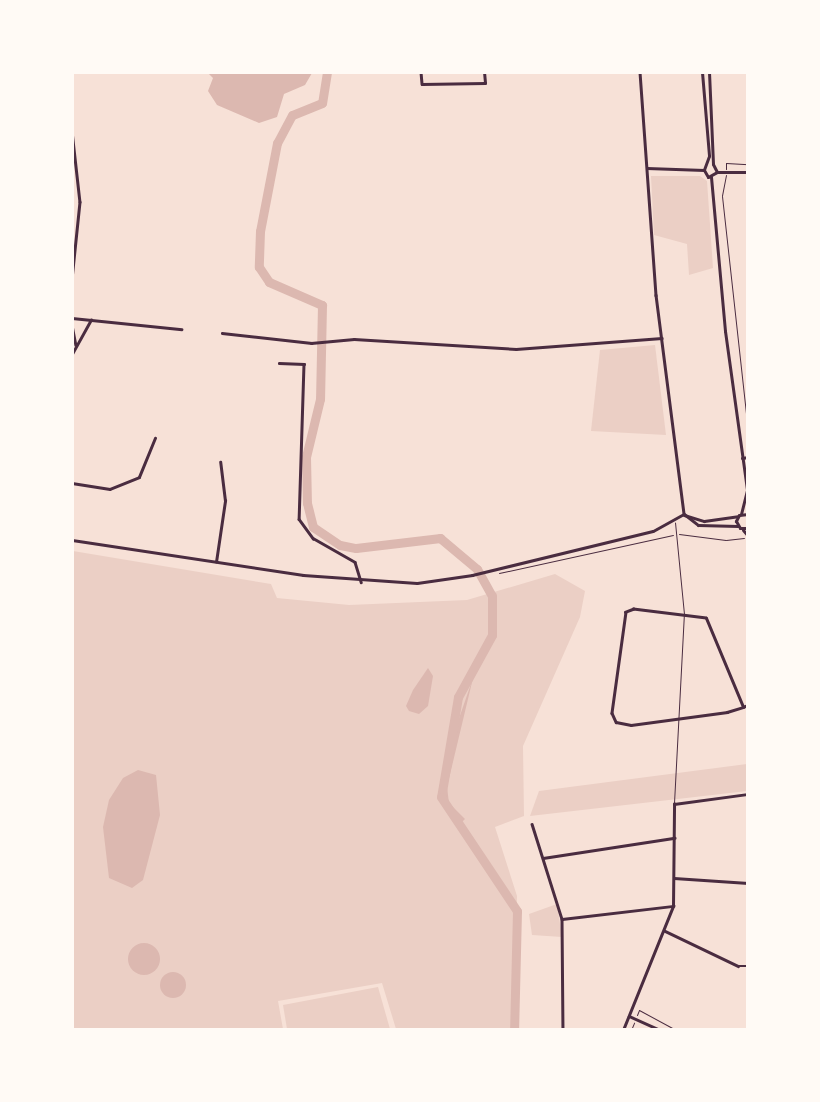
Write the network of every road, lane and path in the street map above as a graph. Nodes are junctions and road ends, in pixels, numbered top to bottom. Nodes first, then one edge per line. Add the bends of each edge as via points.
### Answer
1 (421, 72) edge
2 (484, 72) edge
3 (640, 72) edge
4 (702, 72) edge
5 (710, 72) edge
6 (72, 131) edge
7 (713, 164) junction
8 (748, 164) edge
9 (706, 165) junction
10 (647, 168) junction
11 (704, 170) junction
12 (727, 171) junction
13 (717, 172) junction
14 (748, 172) edge
15 (711, 177) junction
16 (72, 239) edge
17 (77, 239) junction
18 (72, 280) edge
19 (72, 318) edge
20 (91, 320) junction
21 (72, 326) edge
22 (182, 329) dead end
23 (222, 332) dead end
24 (662, 338) junction
25 (76, 347) junction
26 (72, 354) edge
27 (279, 363) dead end
28 (748, 432) edge
29 (155, 438) dead end
30 (748, 457) edge
31 (742, 458) junction
32 (220, 462) dead end
33 (72, 483) edge
34 (747, 491) edge
35 (684, 514) junction
36 (748, 514) edge
37 (740, 515) junction
38 (675, 522) junction
39 (738, 526) junction
40 (745, 529) edge
41 (678, 534) junction
42 (748, 536) edge
43 (72, 540) edge
44 (216, 562) junction
45 (489, 575) dead end
46 (361, 582) junction
47 (684, 614) junction
48 (748, 705) edge
49 (743, 707) junction
50 (679, 718) junction
51 (748, 794) edge
52 (674, 804) junction
53 (532, 824) dead end
54 (674, 838) junction
55 (543, 858) junction
56 (674, 878) junction
57 (748, 883) edge
58 (673, 906) junction
59 (562, 919) junction
60 (665, 931) junction
61 (747, 966) edge
62 (629, 1016) junction
63 (636, 1018) junction
64 (563, 1030) edge
65 (624, 1030) edge
66 (631, 1030) edge
67 (660, 1030) edge
68 (676, 1030) edge

1 - 2 street via 422,84 485,83
3 - 10 street
4 - 9 street
5 - 7 street
6 - 17 street via 80,202
7 - 9 street
7 - 13 street
8 - 12 path via 726,164
9 - 11 street
10 - 11 street
10 - 24 street
11 - 15 street
12 - 13 street
12 - 14 street
12 - 28 path via 722,196
13 - 15 street
15 - 31 street via 725,331
16 - 17 lane
17 - 18 street
19 - 20 street
20 - 22 street
20 - 25 street
21 - 25 street
23 - 24 street via 311,343 354,339 516,349
24 - 35 street
25 - 26 street
27 - 46 street via 304,364 299,426 299,519 313,538 355,562
29 - 33 street via 140,477 110,489
30 - 31 street
31 - 34 street
32 - 44 street via 225,501
34 - 37 street
35 - 37 street via 704,521
35 - 38 street
35 - 39 street via 695,524
36 - 37 street
37 - 39 street
38 - 41 lane
38 - 46 street via 472,575 417,583
39 - 40 street
40 - 42 street
41 - 42 path via 736,541
41 - 45 path
41 - 47 lane
43 - 44 street
44 - 46 street
47 - 49 street via 700,616 710,622
47 - 50 lane
47 - 50 street via 634,609 626,612 612,713 621,726
48 - 49 street
49 - 50 street
50 - 52 lane
51 - 52 street
52 - 54 street
53 - 55 street
54 - 55 street
54 - 56 street
55 - 59 street
56 - 57 street
56 - 58 street
58 - 59 street
58 - 60 street
59 - 64 street
60 - 61 street
60 - 62 street
62 - 63 street
62 - 65 street
63 - 66 path
63 - 67 street
63 - 68 path via 639,1010

